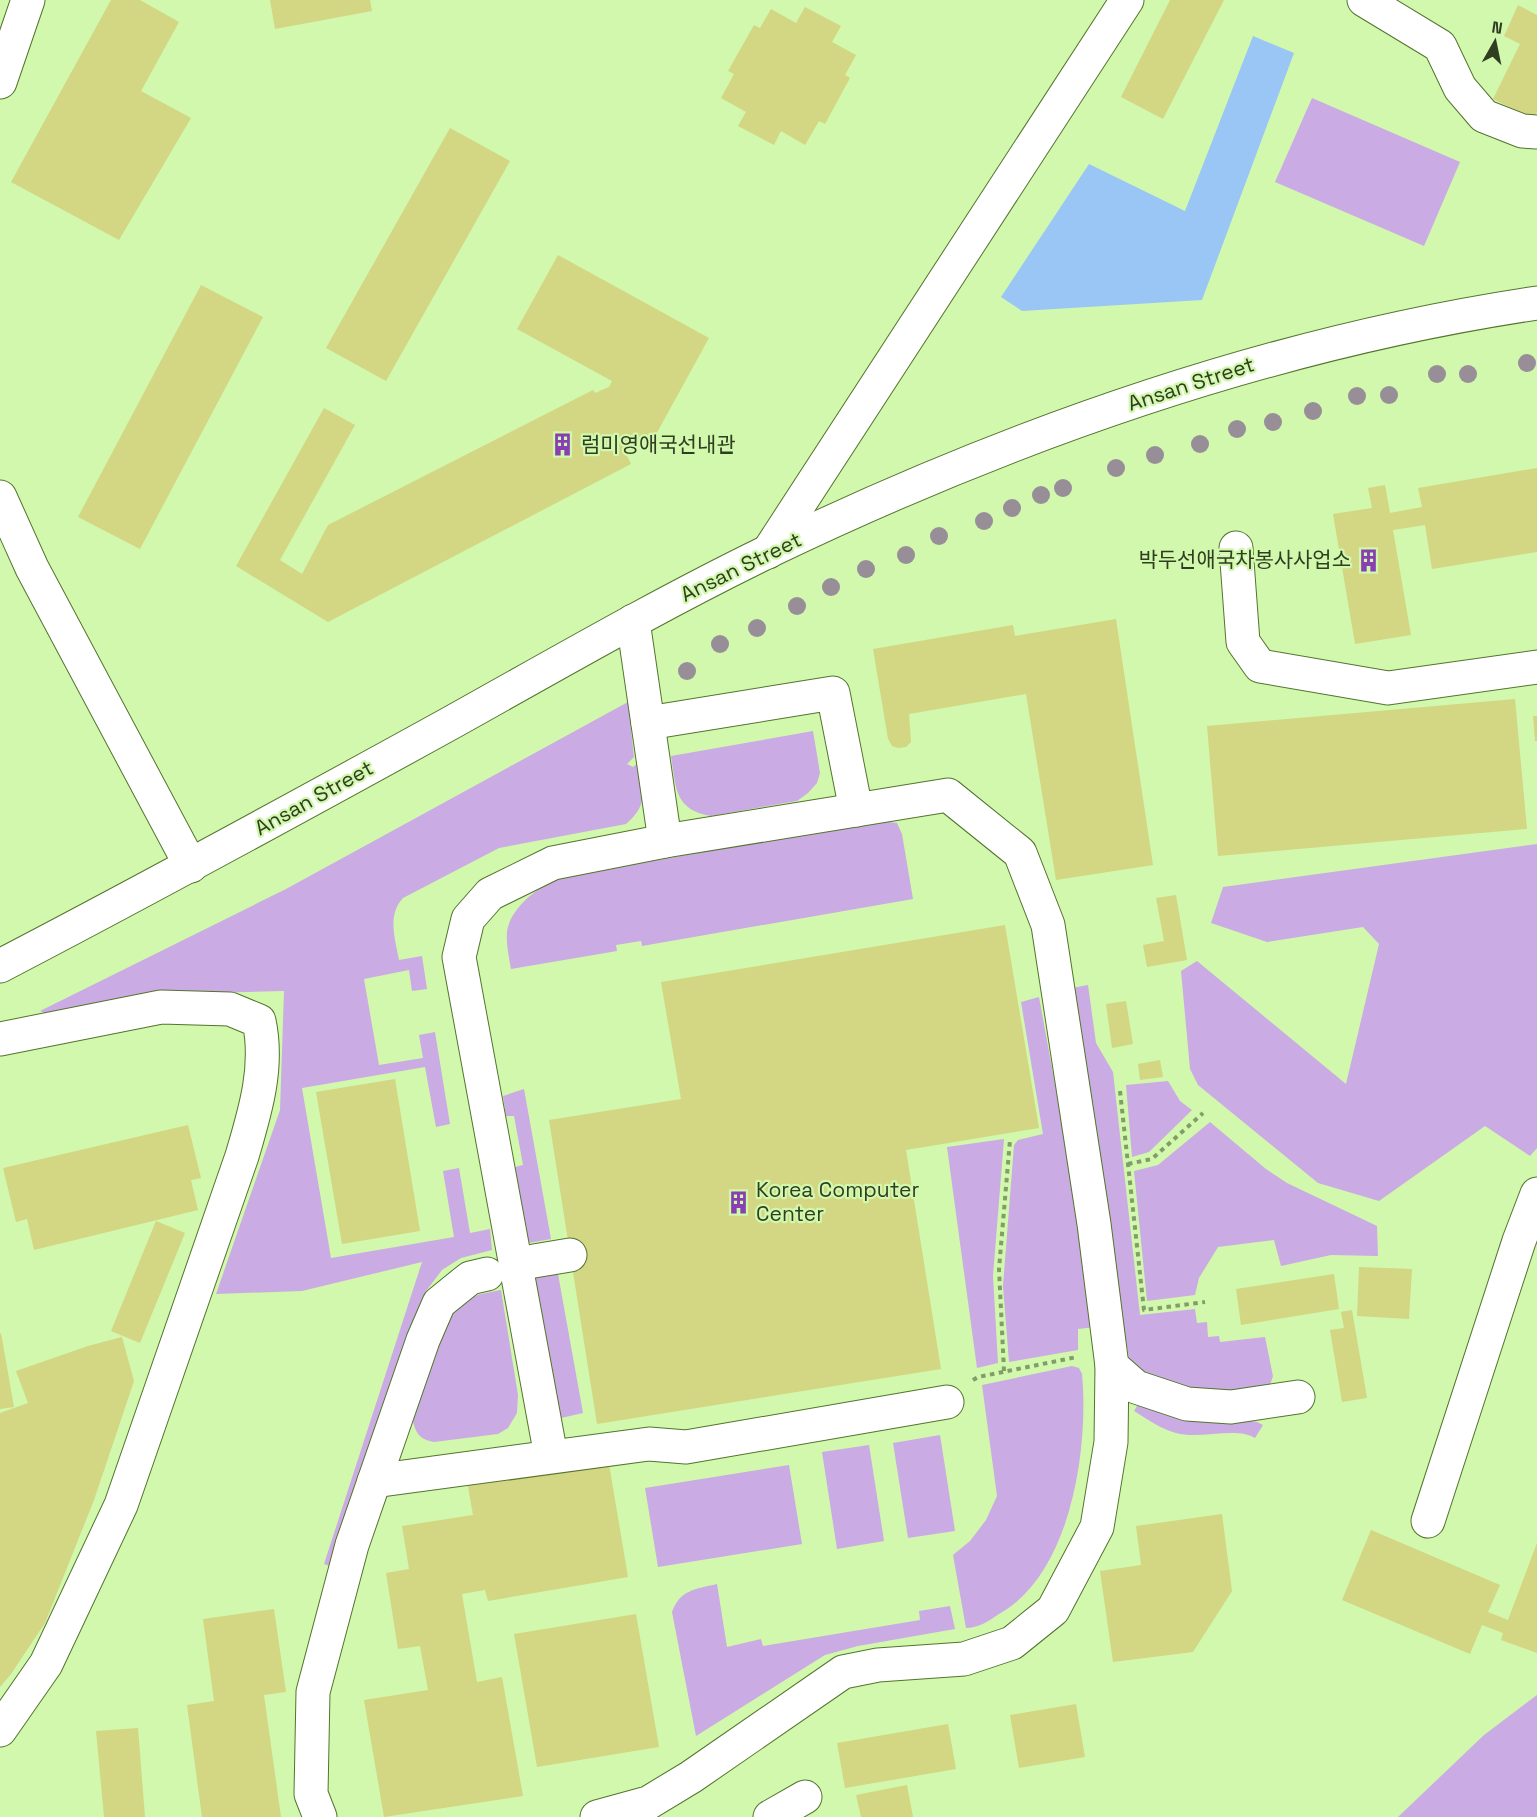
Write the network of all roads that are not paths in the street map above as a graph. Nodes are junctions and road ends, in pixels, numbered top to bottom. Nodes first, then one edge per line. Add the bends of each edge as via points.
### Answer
1 (28, 0) edge
2 (1127, 0) edge
3 (1364, 0) edge
4 (0, 82) edge
5 (1537, 132) edge
6 (1537, 303) edge
7 (0, 497) edge
8 (1236, 549) dead end
9 (768, 552) junction
10 (633, 621) junction
11 (1537, 667) edge
12 (648, 723) junction
13 (856, 810) junction
14 (665, 841) junction
15 (191, 866) junction
16 (0, 966) edge
17 (0, 1039) edge
18 (1537, 1194) edge
19 (570, 1255) dead end
20 (534, 1261) dead end
21 (487, 1274) dead end
22 (1110, 1357) junction
23 (1298, 1397) dead end
24 (947, 1402) road end
25 (551, 1456) junction
26 (374, 1481) junction
27 (1428, 1521) dead end
28 (0, 1730) edge
29 (805, 1797) dead end
30 (320, 1817) edge
31 (597, 1817) edge
32 (770, 1817) edge

1 - 4 main road
2 - 9 main road
3 - 5 main road via 1440,46 1460,87 1484,116 1522,131
6 - 9 main road, Ansan Street via 1390,330 1269,358 1176,387 927,481
7 - 15 main road via 32,568
8 - 11 main road via 1243,642 1260,666 1388,688
9 - 10 main road, Ansan Street
10 - 12 main road
10 - 15 main road, Ansan Street
12 - 13 main road via 833,693
12 - 14 main road
13 - 14 main road
13 - 22 main road via 948,795 1020,853 1048,926 1094,1224
14 - 25 main road via 553,863 490,894 468,919 459,957
15 - 16 main road, Ansan Street
17 - 28 main road via 161,1007 230,1009 259,1021 264,1045 256,1108 245,1146 121,1505 46,1664
18 - 27 main road
19 - 20 main road
21 - 26 main road via 470,1278 439,1303
22 - 23 main road via 1136,1388 1187,1404 1231,1407
22 - 31 main road via 1111,1442 1096,1527 1053,1610 1012,1643 964,1659 878,1665 843,1672 648,1803
24 - 25 main road via 686,1447 649,1444
25 - 26 main road
26 - 30 main road via 352,1545 314,1692 311,1794
29 - 32 main road

